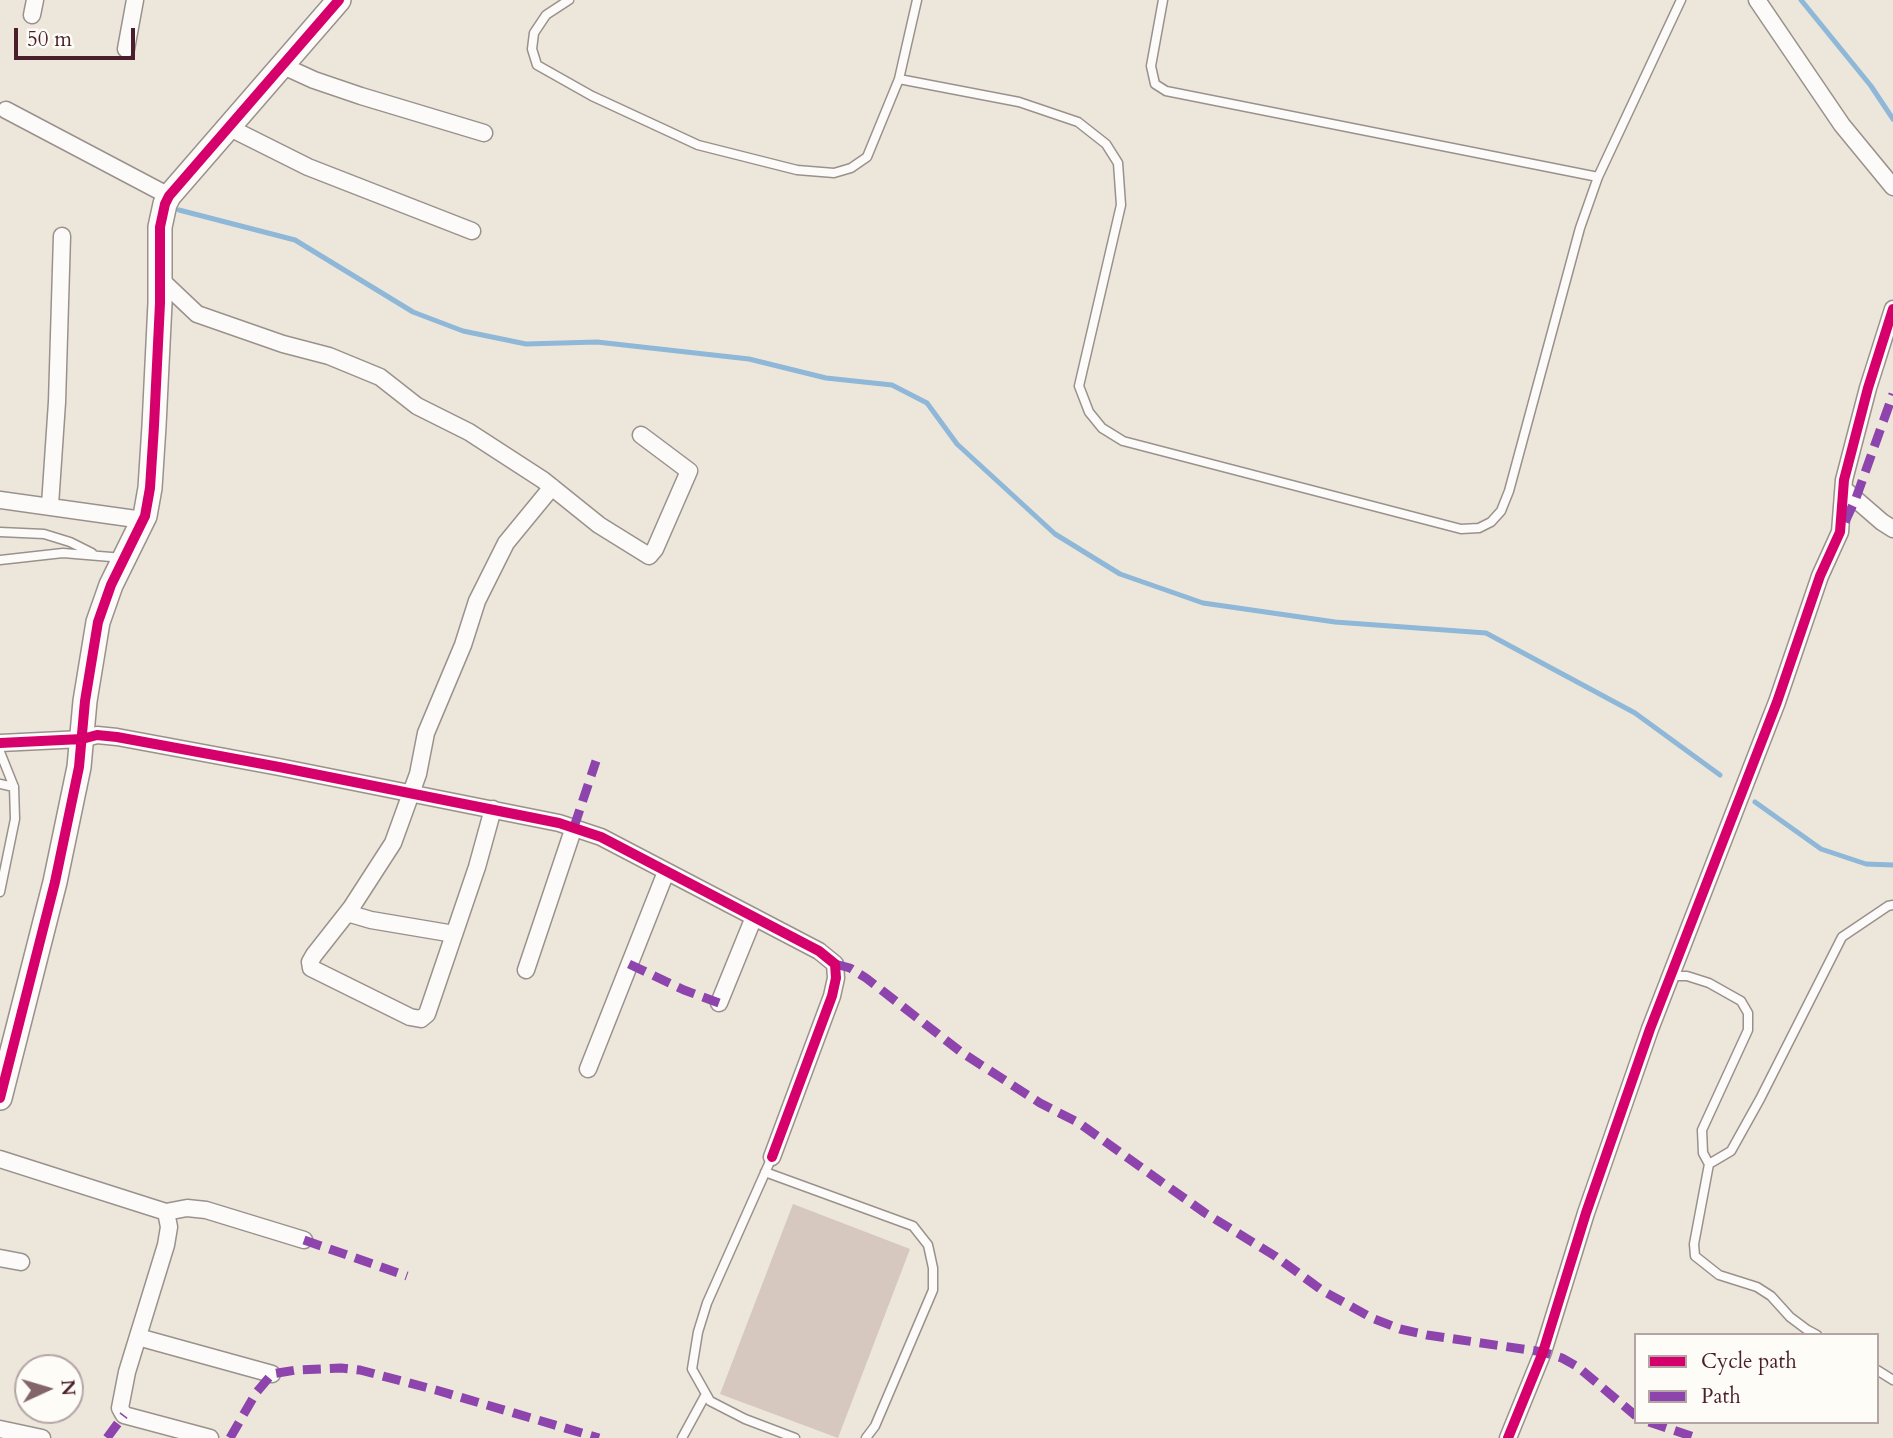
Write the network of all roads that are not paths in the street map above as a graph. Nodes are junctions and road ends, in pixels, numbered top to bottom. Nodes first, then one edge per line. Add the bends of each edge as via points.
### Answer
1 (135, 0) edge
2 (336, 0) edge
3 (569, 0) edge
4 (917, 0) edge
5 (1163, 0) edge
6 (1681, 0) edge
7 (1757, 0) edge
8 (126, 49) dead end
9 (281, 65) junction
10 (899, 79) junction
11 (6, 110) dead end
12 (228, 127) junction
13 (484, 133) dead end
14 (1598, 177) junction
15 (1893, 187) edge
16 (169, 196) junction
17 (472, 231) dead end
18 (62, 236) dead end
19 (159, 278) junction
20 (1893, 309) edge
21 (642, 435) dead end
22 (552, 487) junction
23 (1845, 490) junction
24 (0, 500) edge
25 (50, 505) junction
26 (144, 520) junction
27 (1893, 529) edge
28 (0, 532) edge
29 (98, 556) junction
30 (126, 558) junction
31 (0, 560) edge
32 (82, 738) junction
33 (0, 743) edge
34 (0, 752) edge
35 (0, 784) edge
36 (14, 788) junction
37 (387, 789) junction
38 (411, 794) junction
39 (493, 808) junction
40 (402, 821) junction
41 (574, 827) junction
42 (666, 872) junction
43 (0, 892) edge
44 (1893, 905) edge
45 (348, 913) junction
46 (754, 917) junction
47 (454, 934) junction
48 (526, 970) dead end
49 (1669, 976) junction
50 (719, 1003) dead end
51 (588, 1069) dead end
52 (0, 1098) edge
53 (0, 1159) edge
54 (1710, 1164) junction
55 (768, 1165) junction
56 (166, 1212) junction
57 (304, 1240) dead end
58 (0, 1258) edge
59 (21, 1262) dead end
60 (1814, 1333) edge
61 (138, 1337) junction
62 (272, 1374) dead end
63 (706, 1394) junction
64 (0, 1429) edge
65 (42, 1438) edge
66 (210, 1438) edge
67 (682, 1438) edge
68 (795, 1438) edge
69 (866, 1438) edge
70 (1508, 1438) edge

1 - 8 street
2 - 9 street
3 - 10 lane via 546,15 534,33 537,65 698,145 797,170 834,173 867,157
4 - 10 lane
5 - 14 lane via 1151,66 1155,84 1166,91
6 - 14 lane
7 - 15 street via 1842,125
9 - 12 street
9 - 13 street via 361,96
10 - 14 lane via 1019,102 1078,122 1106,144 1118,163 1121,205 1079,386 1089,412 1102,428 1124,441 1461,529 1491,522 1509,491
11 - 16 street
12 - 16 street
12 - 17 street via 308,167
16 - 19 street via 160,227
18 - 25 street
19 - 22 street via 197,314 380,377 417,406 469,432
19 - 26 street via 150,488
20 - 23 street via 1868,388
21 - 22 street via 689,471 649,556 599,525
22 - 38 street via 506,543 477,601 426,733
23 - 27 street
23 - 49 street via 1840,532
24 - 25 street
25 - 26 street
26 - 30 street
28 - 29 lane via 44,534
29 - 30 lane
29 - 31 lane via 64,553
30 - 32 street via 98,622
32 - 33 street
32 - 37 street via 117,737
32 - 52 street via 55,882
34 - 36 lane
35 - 36 lane
36 - 43 lane via 15,819
37 - 38 street
37 - 40 street
38 - 39 street
38 - 40 street
39 - 41 street
39 - 47 street
40 - 45 street
41 - 42 street
41 - 48 street
42 - 46 street
42 - 51 street
44 - 54 lane via 1842,937 1731,1151
45 - 47 street
45 - 47 street via 314,955 311,968 421,1019 427,1014
46 - 50 street
46 - 55 street via 819,951 835,964 836,978
49 - 54 lane via 1709,983 1741,1001 1748,1013 1748,1030 1702,1130 1703,1153
49 - 70 street via 1543,1352
53 - 56 street
54 - 60 lane via 1695,1256 1719,1275 1757,1287
55 - 63 lane via 706,1303 698,1332 692,1368
55 - 69 lane via 913,1226 928,1245 933,1290
56 - 57 street via 206,1210
56 - 61 street via 166,1245
58 - 59 street
61 - 62 street
61 - 66 street via 120,1400 124,1415
63 - 67 lane
63 - 68 lane via 710,1401 745,1419
64 - 65 street

